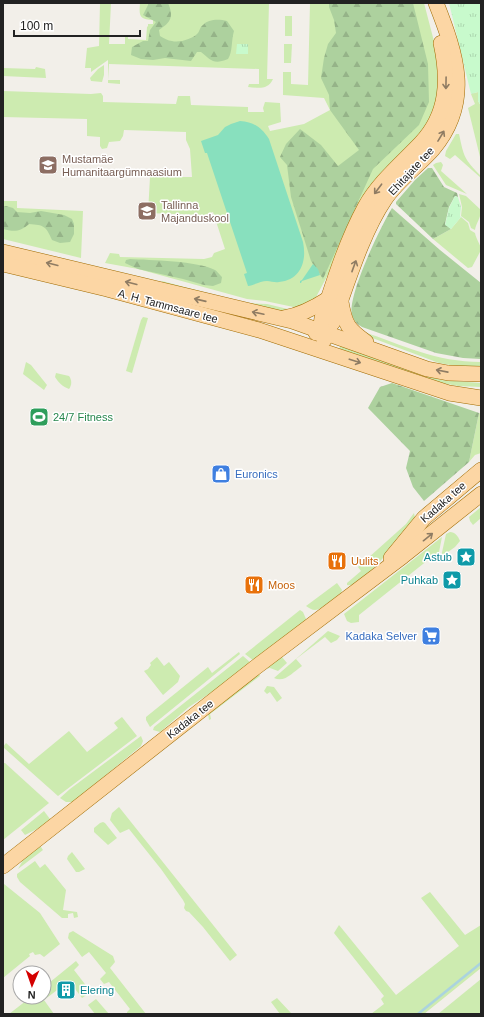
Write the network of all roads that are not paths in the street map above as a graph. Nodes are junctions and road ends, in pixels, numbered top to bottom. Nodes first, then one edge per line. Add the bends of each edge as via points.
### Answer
1 (434, 3) edge
2 (3, 252) edge
3 (3, 264) edge
4 (334, 301) junction
5 (283, 318) junction
6 (259, 330) junction
7 (322, 331) junction
8 (378, 351) junction
9 (331, 353) junction
10 (481, 374) edge
11 (481, 391) edge
12 (461, 396) junction
13 (481, 398) edge
14 (481, 470) edge
15 (481, 494) edge
16 (378, 574) junction
17 (3, 866) edge

1 - 4 main road, Ehitajate tee via 446,69 446,88 440,113 433,128 390,173 365,207 347,246
5 -> 2 main road, A. H. Tammsaare tee
3 - 6 main road, A. H. Tammsaare tee
4 - 5 main road
4 - 7 main road, Ehitajate tee via 333,322
4 - 8 main road via 347,326
5 - 7 main road, A. H. Tammsaare tee
6 - 7 main road via 304,334
6 - 9 main road, A. H. Tammsaare tee
7 - 8 main road
7 - 9 main road
10 -> 8 main road via 448,373
9 -> 12 main road
11 - 12 main road
12 - 13 main road
14 - 16 main road, Kadaka tee via 424,518
16 -> 15 main road, Kadaka tee
16 - 17 main road, Kadaka tee

